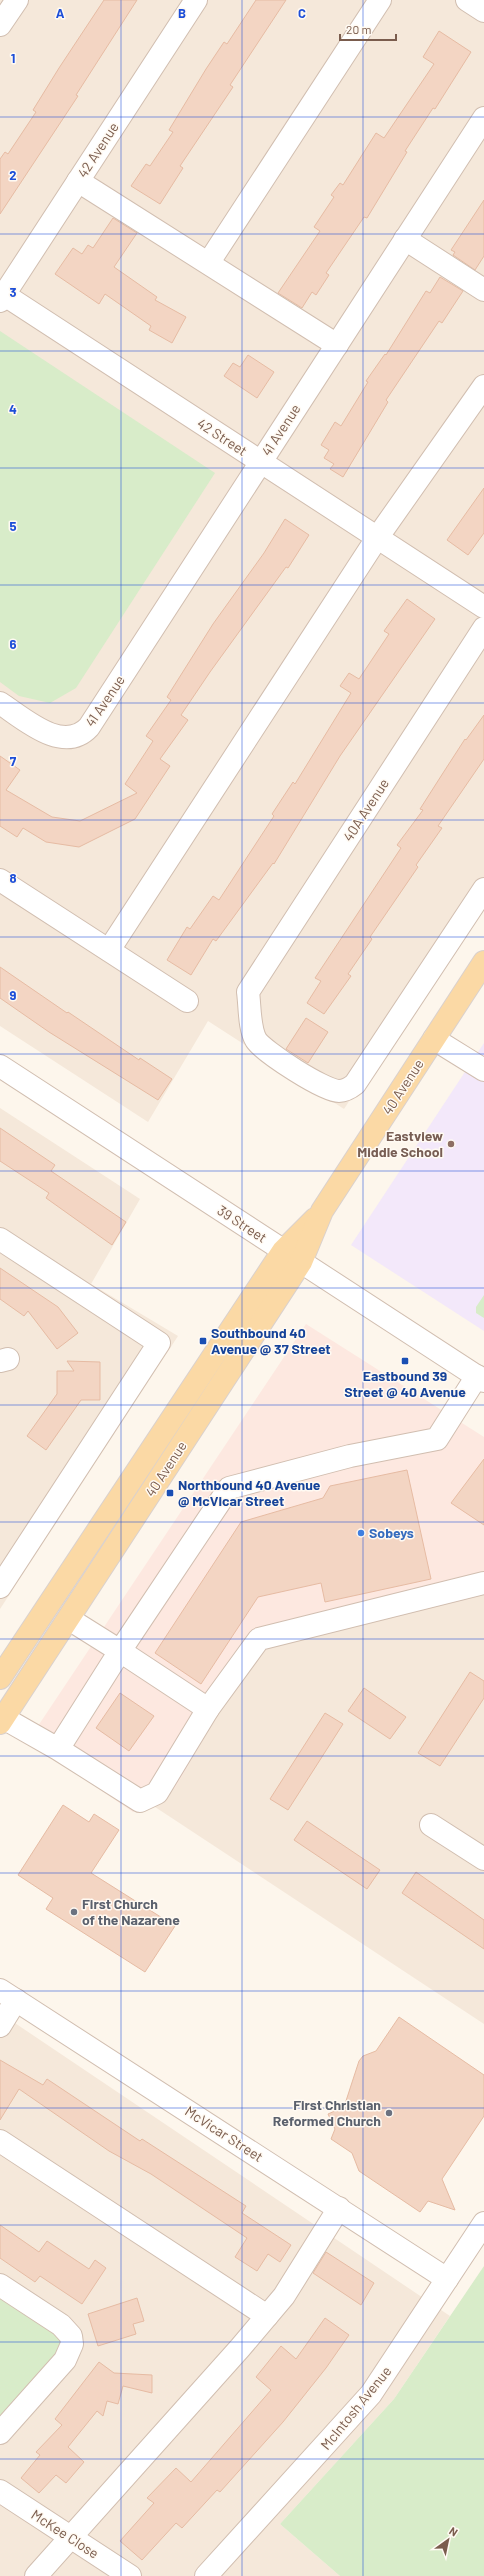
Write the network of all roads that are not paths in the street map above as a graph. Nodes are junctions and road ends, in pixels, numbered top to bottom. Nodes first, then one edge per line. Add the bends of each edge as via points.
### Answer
1 (17, 0) edge
2 (196, 0) edge
3 (380, 0) edge
4 (467, 0) edge
5 (484, 11) edge
6 (0, 25) edge
7 (484, 118) edge
8 (78, 181) junction
9 (406, 238) junction
10 (209, 262) junction
11 (484, 290) edge
12 (1, 296) edge
13 (337, 345) junction
14 (484, 386) edge
15 (260, 461) junction
16 (377, 538) junction
17 (484, 607) edge
18 (482, 636) edge
19 (0, 703) edge
20 (0, 880) edge
21 (484, 889) edge
22 (109, 950) junction
23 (484, 962) edge
24 (187, 1001) dead end
25 (434, 1039) junction
26 (0, 1066) edge
27 (484, 1070) edge
28 (322, 1211) junction
29 (0, 1239) edge
30 (283, 1251) junction
31 (302, 1262) junction
32 (481, 1378) edge
33 (484, 1583) edge
34 (0, 1587) edge
35 (69, 1619) junction
36 (120, 1651) junction
37 (0, 1678) edge
38 (208, 1709) junction
39 (1, 1719) edge
40 (58, 1749) junction
41 (431, 1825) dead end
42 (484, 1859) edge
43 (8, 1995) edge
44 (0, 2026) edge
45 (0, 2141) edge
46 (339, 2208) junction
47 (484, 2223) edge
48 (447, 2279) junction
49 (0, 2285) edge
50 (267, 2316) junction
51 (0, 2433) edge
52 (0, 2491) edge
53 (69, 2536) junction
54 (36, 2576) edge
55 (130, 2576) edge
56 (206, 2576) edge

1 - 6 street
2 - 8 street, 42 Avenue
3 - 10 street
4 - 5 street
7 - 9 street, 41 Avenue
8 - 10 street
8 - 12 street, 42 Avenue
9 - 11 street
9 - 13 street, 41 Avenue
10 - 13 street
12 - 15 street, 42 Street
13 - 15 street, 41 Avenue
14 - 16 street
15 - 16 street, 42 Street
15 - 19 street, 41 Avenue via 83,733 74,736 55,736
16 - 17 street, 42 Street
16 - 22 street
18 - 21 street, 40A Avenue via 248,992 254,1033 260,1044 326,1088 347,1090 355,1084
20 - 22 street
22 - 24 street
23 - 25 main road, 40 Avenue
25 - 27 street
25 - 28 main road, 40 Avenue
26 - 30 street, 39 Street
28 - 30 main road, 40 Avenue
28 - 31 main road, 40 Avenue
29 - 34 street via 159,1343
30 - 31 street, 39 Street
30 - 37 main road, 40 Avenue
31 - 32 street, 39 Street
31 - 35 main road, 40 Avenue
32 - 36 street via 437,1439 365,1453 229,1488
33 - 38 street via 259,1639
35 - 36 street
35 - 39 main road, 40 Avenue
36 - 38 street
36 - 40 street
38 - 40 street via 157,1793 140,1801
39 - 40 street
41 - 42 street
43 - 44 street
43 - 46 street, McVicar Street
45 - 50 street
46 - 48 street, McVicar Street
46 - 50 street via 284,2296
47 - 48 street, McIntosh Avenue
48 - 56 street, McIntosh Avenue via 371,2394
49 - 51 street via 61,2325 71,2336 72,2344 65,2360
50 - 53 street
52 - 53 street, McKee Close
53 - 54 street
53 - 55 street, McKee Close

